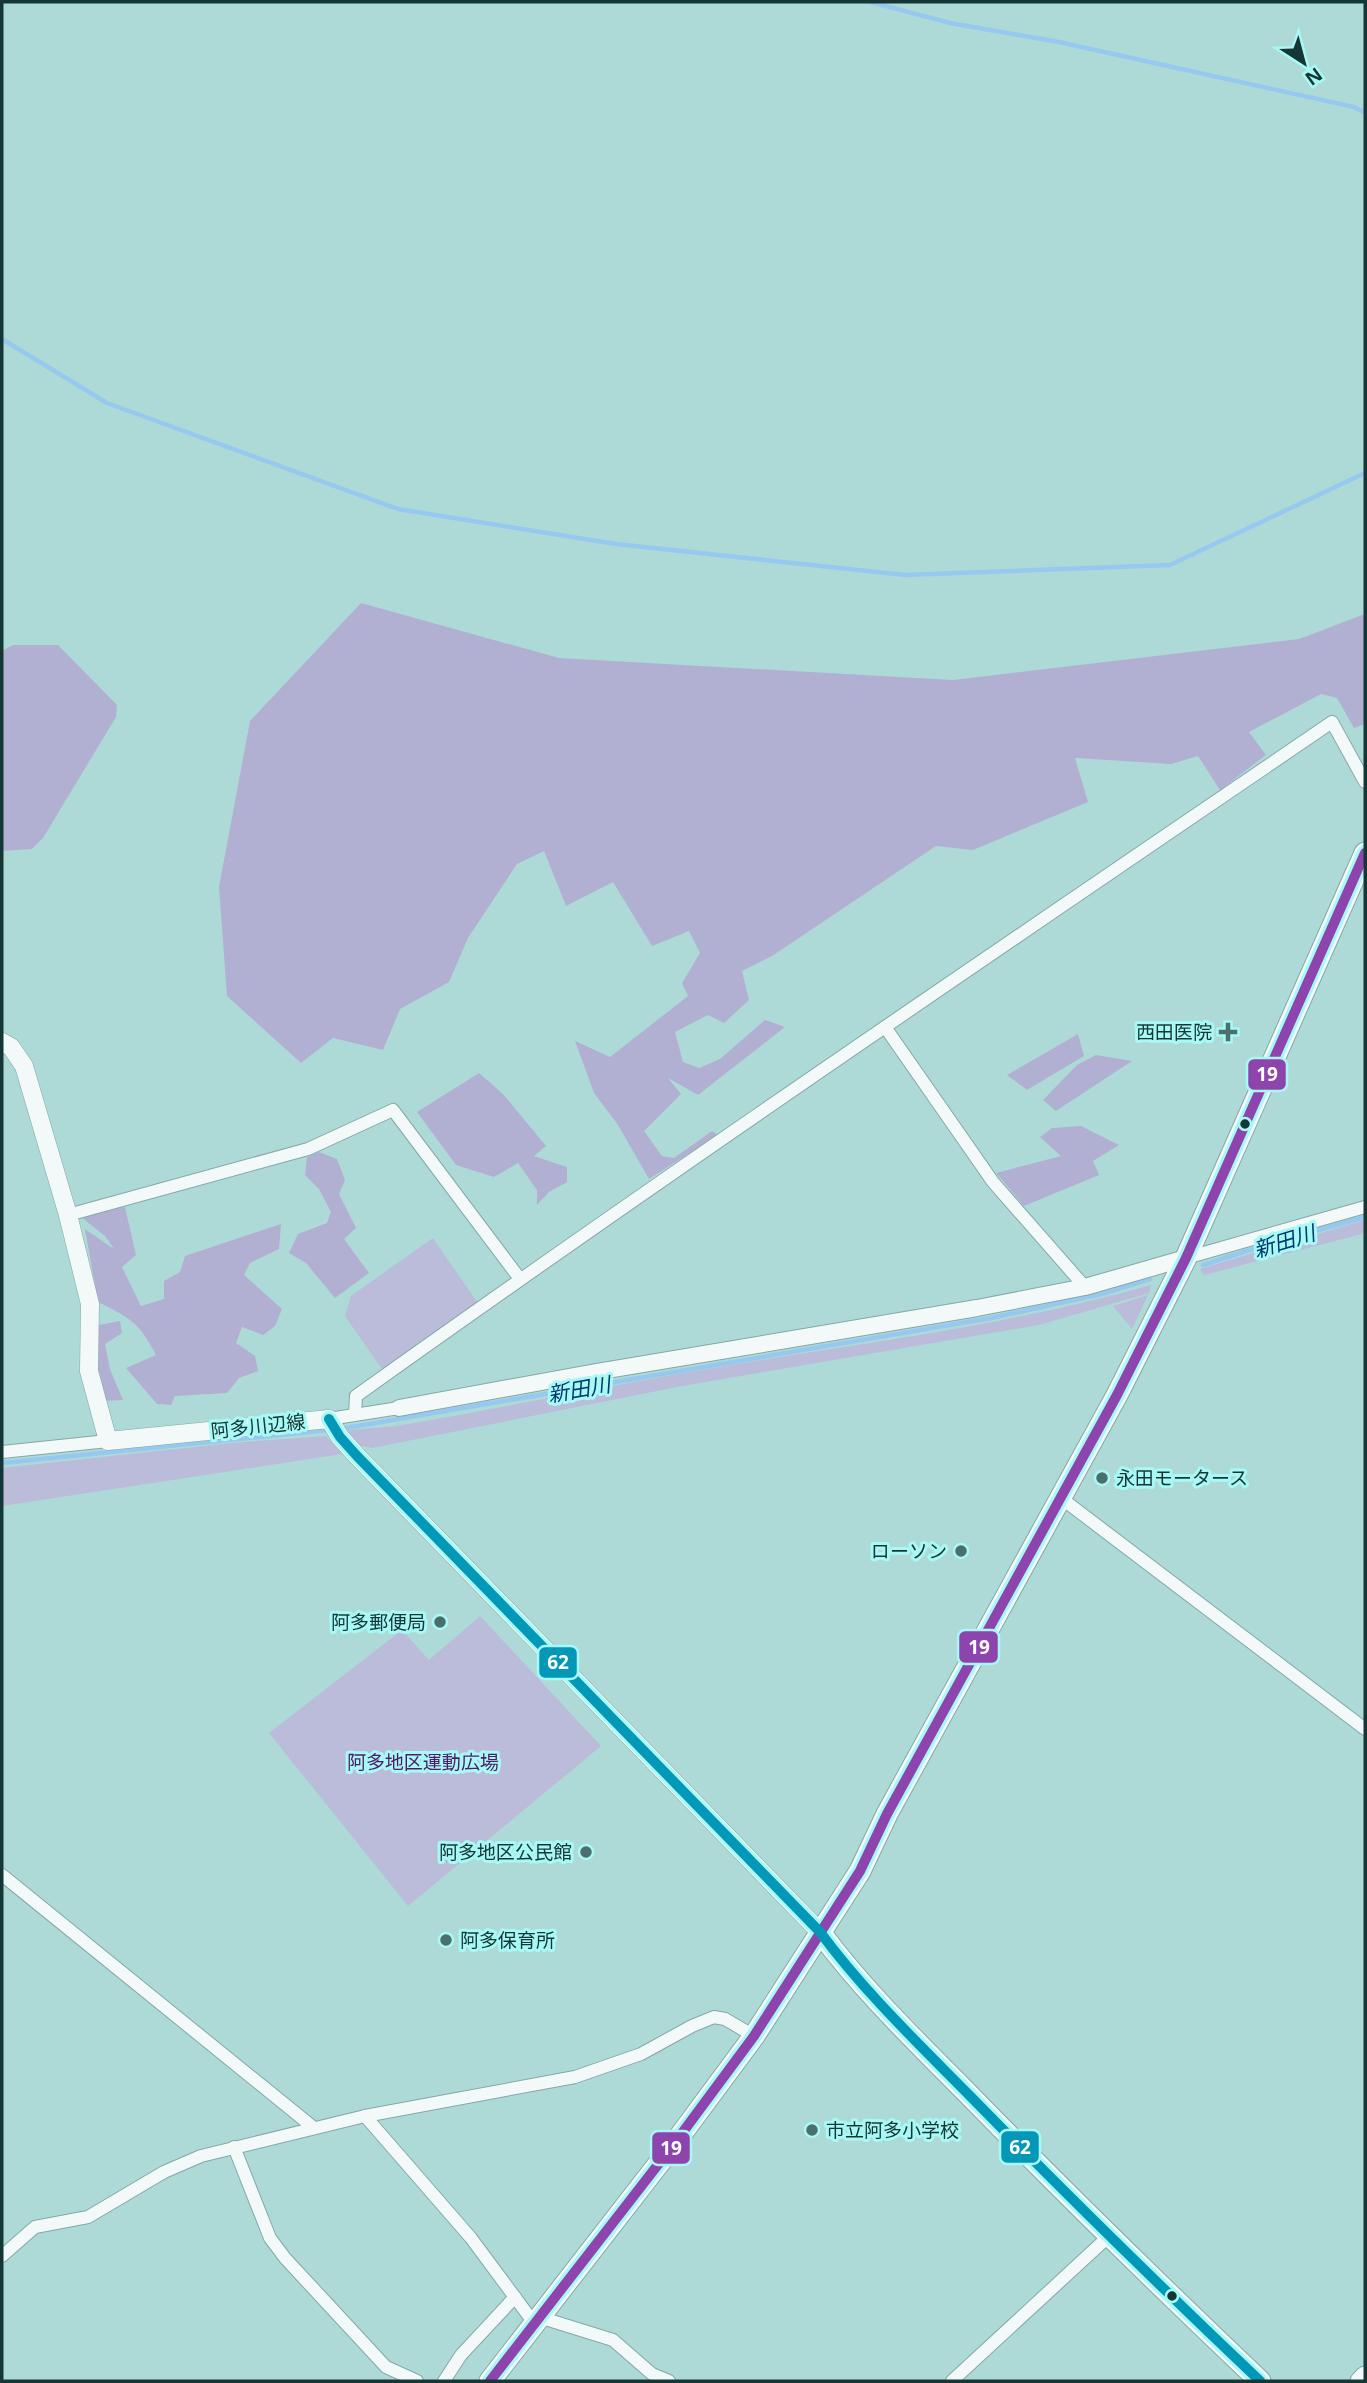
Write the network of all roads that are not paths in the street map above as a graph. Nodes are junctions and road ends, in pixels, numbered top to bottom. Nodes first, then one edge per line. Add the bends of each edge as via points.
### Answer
1 (1365, 782) edge
2 (1365, 853) edge
3 (885, 1027) junction
4 (2, 1042) edge
5 (1365, 1207) edge
6 (68, 1215) junction
7 (1186, 1258) junction
8 (520, 1279) junction
9 (1085, 1287) junction
10 (399, 1408) joint
11 (355, 1415) junction
12 (333, 1426) junction
13 (108, 1441) junction
14 (2, 1452) edge
15 (1061, 1498) junction
16 (1365, 1729) edge
17 (2, 1875) edge
18 (820, 1932) junction
19 (754, 2036) junction
20 (365, 2116) junction
21 (314, 2128) junction
22 (233, 2147) junction
23 (1108, 2237) junction
24 (2, 2256) edge
25 (515, 2297) junction
26 (537, 2320) junction
27 (1365, 2376) edge
28 (417, 2381) edge
29 (444, 2381) edge
30 (490, 2381) edge
31 (669, 2381) edge
32 (952, 2381) edge
33 (1260, 2381) edge
34 (1360, 2381) edge

1 - 3 street via 1332,722
2 - 7 highway
3 - 8 street
3 - 9 street via 993,1182
4 - 6 main road via 24,1066
5 - 7 street
6 - 8 street via 308,1149 393,1110
6 - 13 main road via 90,1304 89,1371
7 - 9 street
7 - 15 highway
8 - 11 street via 356,1396
9 - 10 street
10 - 11 street
11 - 12 street
12 - 13 main road, 阿多川辺線
12 - 18 main road via 366,1466
13 - 14 street
15 - 16 street
15 - 18 highway via 860,1871
17 - 21 street
18 - 19 highway
18 - 23 highway via 844,1965
19 - 20 street via 714,2017 641,2054 575,2077
19 - 26 highway
20 - 21 street
20 - 25 street via 471,2238
21 - 22 street
22 - 24 street via 164,2172 88,2217 34,2227
22 - 28 street via 270,2238 285,2258 386,2367
23 - 32 street
23 - 33 highway
25 - 26 street
25 - 29 street via 461,2355
26 - 30 highway
26 - 31 street via 613,2340 652,2374
27 - 34 main road

